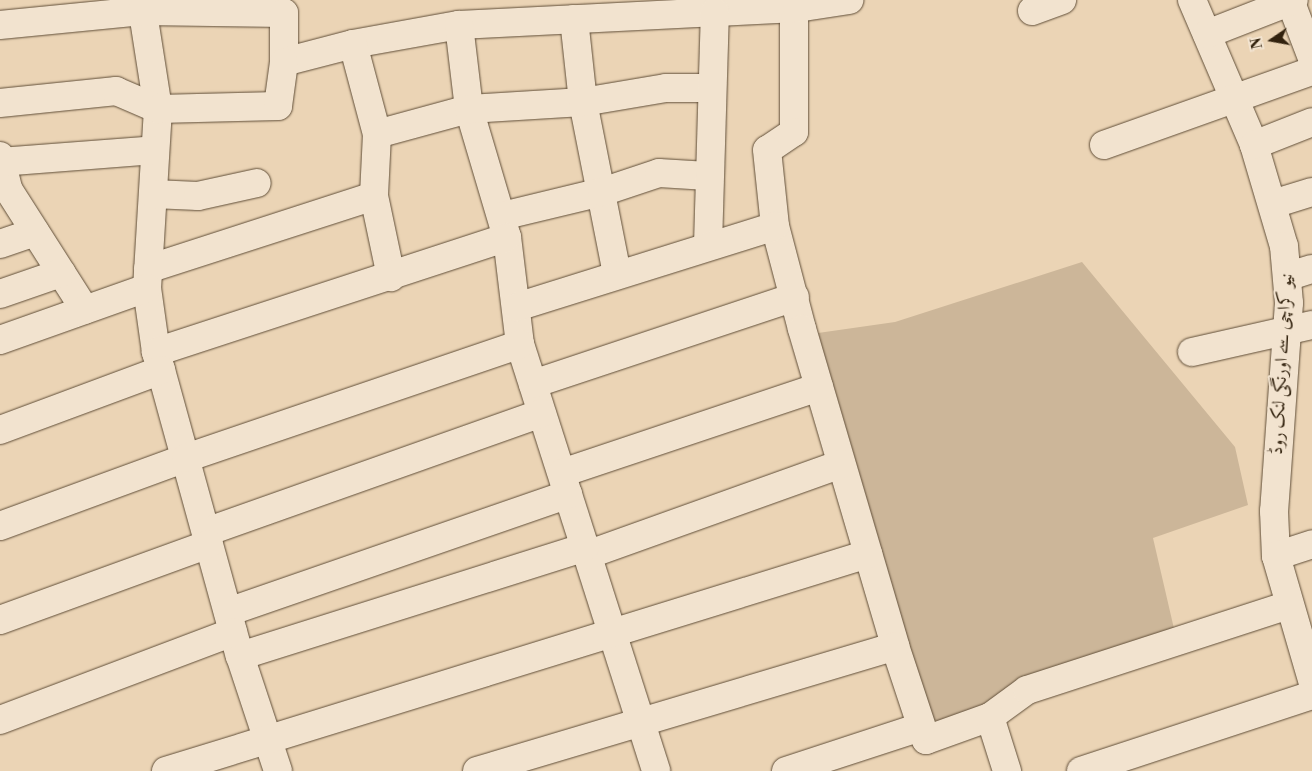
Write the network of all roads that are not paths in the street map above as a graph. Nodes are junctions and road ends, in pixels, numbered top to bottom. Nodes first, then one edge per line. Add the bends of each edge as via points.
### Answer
1 (849, 0) edge
2 (1062, 0) edge
3 (1192, 0) edge
4 (1292, 0) edge
5 (796, 4) edge
6 (141, 5) edge
7 (663, 8) edge
8 (608, 9) edge
9 (545, 10) edge
10 (1032, 11) dead end
11 (715, 12) junction
12 (574, 19) junction
13 (0, 25) edge
14 (459, 25) junction
15 (1207, 34) junction
16 (353, 44) junction
17 (1312, 58) edge
18 (284, 62) junction
19 (1312, 71) edge
20 (712, 88) junction
21 (1234, 97) junction
22 (583, 102) junction
23 (0, 103) edge
24 (158, 109) junction
25 (469, 109) junction
26 (1312, 122) edge
27 (377, 134) junction
28 (1254, 144) junction
29 (1104, 146) dead end
30 (155, 150) junction
31 (0, 160) edge
32 (708, 176) junction
33 (257, 183) dead end
34 (602, 192) junction
35 (1312, 192) edge
36 (153, 194) junction
37 (374, 196) junction
38 (1273, 204) junction
39 (504, 226) junction
40 (775, 226) junction
41 (35, 232) junction
42 (0, 244) edge
43 (708, 245) junction
44 (1300, 272) edge
45 (61, 273) junction
46 (617, 273) junction
47 (391, 277) junction
48 (147, 279) junction
49 (0, 294) edge
50 (795, 297) junction
51 (517, 307) junction
52 (85, 310) junction
53 (1300, 328) edge
54 (0, 340) edge
55 (520, 344) junction
56 (1192, 352) dead end
57 (158, 361) junction
58 (533, 384) junction
59 (819, 387) junction
60 (542, 413) junction
61 (0, 430) edge
62 (186, 458) junction
63 (841, 464) junction
64 (565, 484) junction
65 (0, 526) edge
66 (207, 538) junction
67 (1312, 544) edge
68 (586, 551) junction
69 (868, 554) junction
70 (1276, 556) junction
71 (1289, 604) junction
72 (0, 620) edge
73 (234, 634) junction
74 (613, 634) junction
75 (1305, 637) edge
76 (895, 646) junction
77 (1312, 680) edge
78 (1312, 695) edge
79 (990, 717) junction
80 (0, 720) edge
81 (640, 721) junction
82 (921, 727) junction
83 (267, 739) junction
84 (166, 771) edge
85 (278, 771) edge
86 (477, 771) edge
87 (656, 771) edge
88 (786, 771) edge
89 (1007, 771) edge
90 (1080, 771) edge

1 - 5 street
2 - 10 street
3 - 15 street, نیو کراچی سے اورنگی لنک روڈ
4 - 15 street
4 - 17 street
5 - 11 street
5 - 40 street via 794,132 767,150
6 - 13 street
6 - 18 street via 284,13
6 - 24 street
7 - 8 street
7 - 11 street
8 - 12 street
9 - 12 street
9 - 14 street
11 - 20 street
12 - 22 street
14 - 16 street
14 - 25 street
15 - 21 street, نیو کراچی سے اورنگی لنک روڈ
16 - 18 street
16 - 27 street
18 - 24 street via 278,106
19 - 21 street
20 - 22 street via 666,88
20 - 32 street
21 - 28 street, نیو کراچی سے اورنگی لنک روڈ
21 - 29 street
22 - 25 street
22 - 34 street
23 - 24 street via 116,91
24 - 30 street
25 - 27 street
25 - 39 street
26 - 28 street
27 - 37 street
28 - 38 street, نیو کراچی سے اورنگی لنک روڈ
30 - 31 street
30 - 36 street
31 - 41 street via 8,189
32 - 34 street via 659,173
32 - 43 street
33 - 36 street via 198,196
34 - 39 street
34 - 46 street
35 - 38 street
36 - 48 street
37 - 47 street
37 - 48 street
38 - 44 street, نیو کراچی سے اورنگی لنک روڈ
39 - 47 street
39 - 51 street
40 - 43 street
40 - 50 street
41 - 42 street
41 - 45 street
43 - 46 street
44 - 53 street, نیو کراچی سے اورنگی لنک روڈ
45 - 49 street
45 - 52 street
46 - 51 street
47 - 57 street
48 - 52 street
48 - 57 street
50 - 58 street
50 - 59 street
51 - 55 street
52 - 54 street
53 - 56 street
53 - 70 street, نیو کراچی سے اورنگی لنک روڈ via 1274,511
55 - 58 street
55 - 62 street
57 - 61 street
57 - 62 street
58 - 60 street
59 - 63 street
59 - 64 street
60 - 64 street
60 - 66 street
62 - 65 street
62 - 66 street
63 - 68 street
63 - 69 street
64 - 68 street
64 - 73 street
66 - 72 street
66 - 73 street
67 - 70 street
68 - 73 street
68 - 74 street
69 - 74 street
69 - 76 street
70 - 71 street, نیو کراچی سے اورنگی لنک روڈ
71 - 75 street, نیو کراچی سے اورنگی لنک روڈ
71 - 79 street via 1028,690
73 - 80 street
73 - 83 street
74 - 81 street
74 - 83 street
75 - 77 street, نیو کراچی سے اورنگی لنک روڈ
76 - 81 street
76 - 82 street
78 - 90 street
79 - 82 street via 926,740
79 - 89 street
81 - 86 street
81 - 87 street
82 - 88 street
83 - 84 street
83 - 85 street

